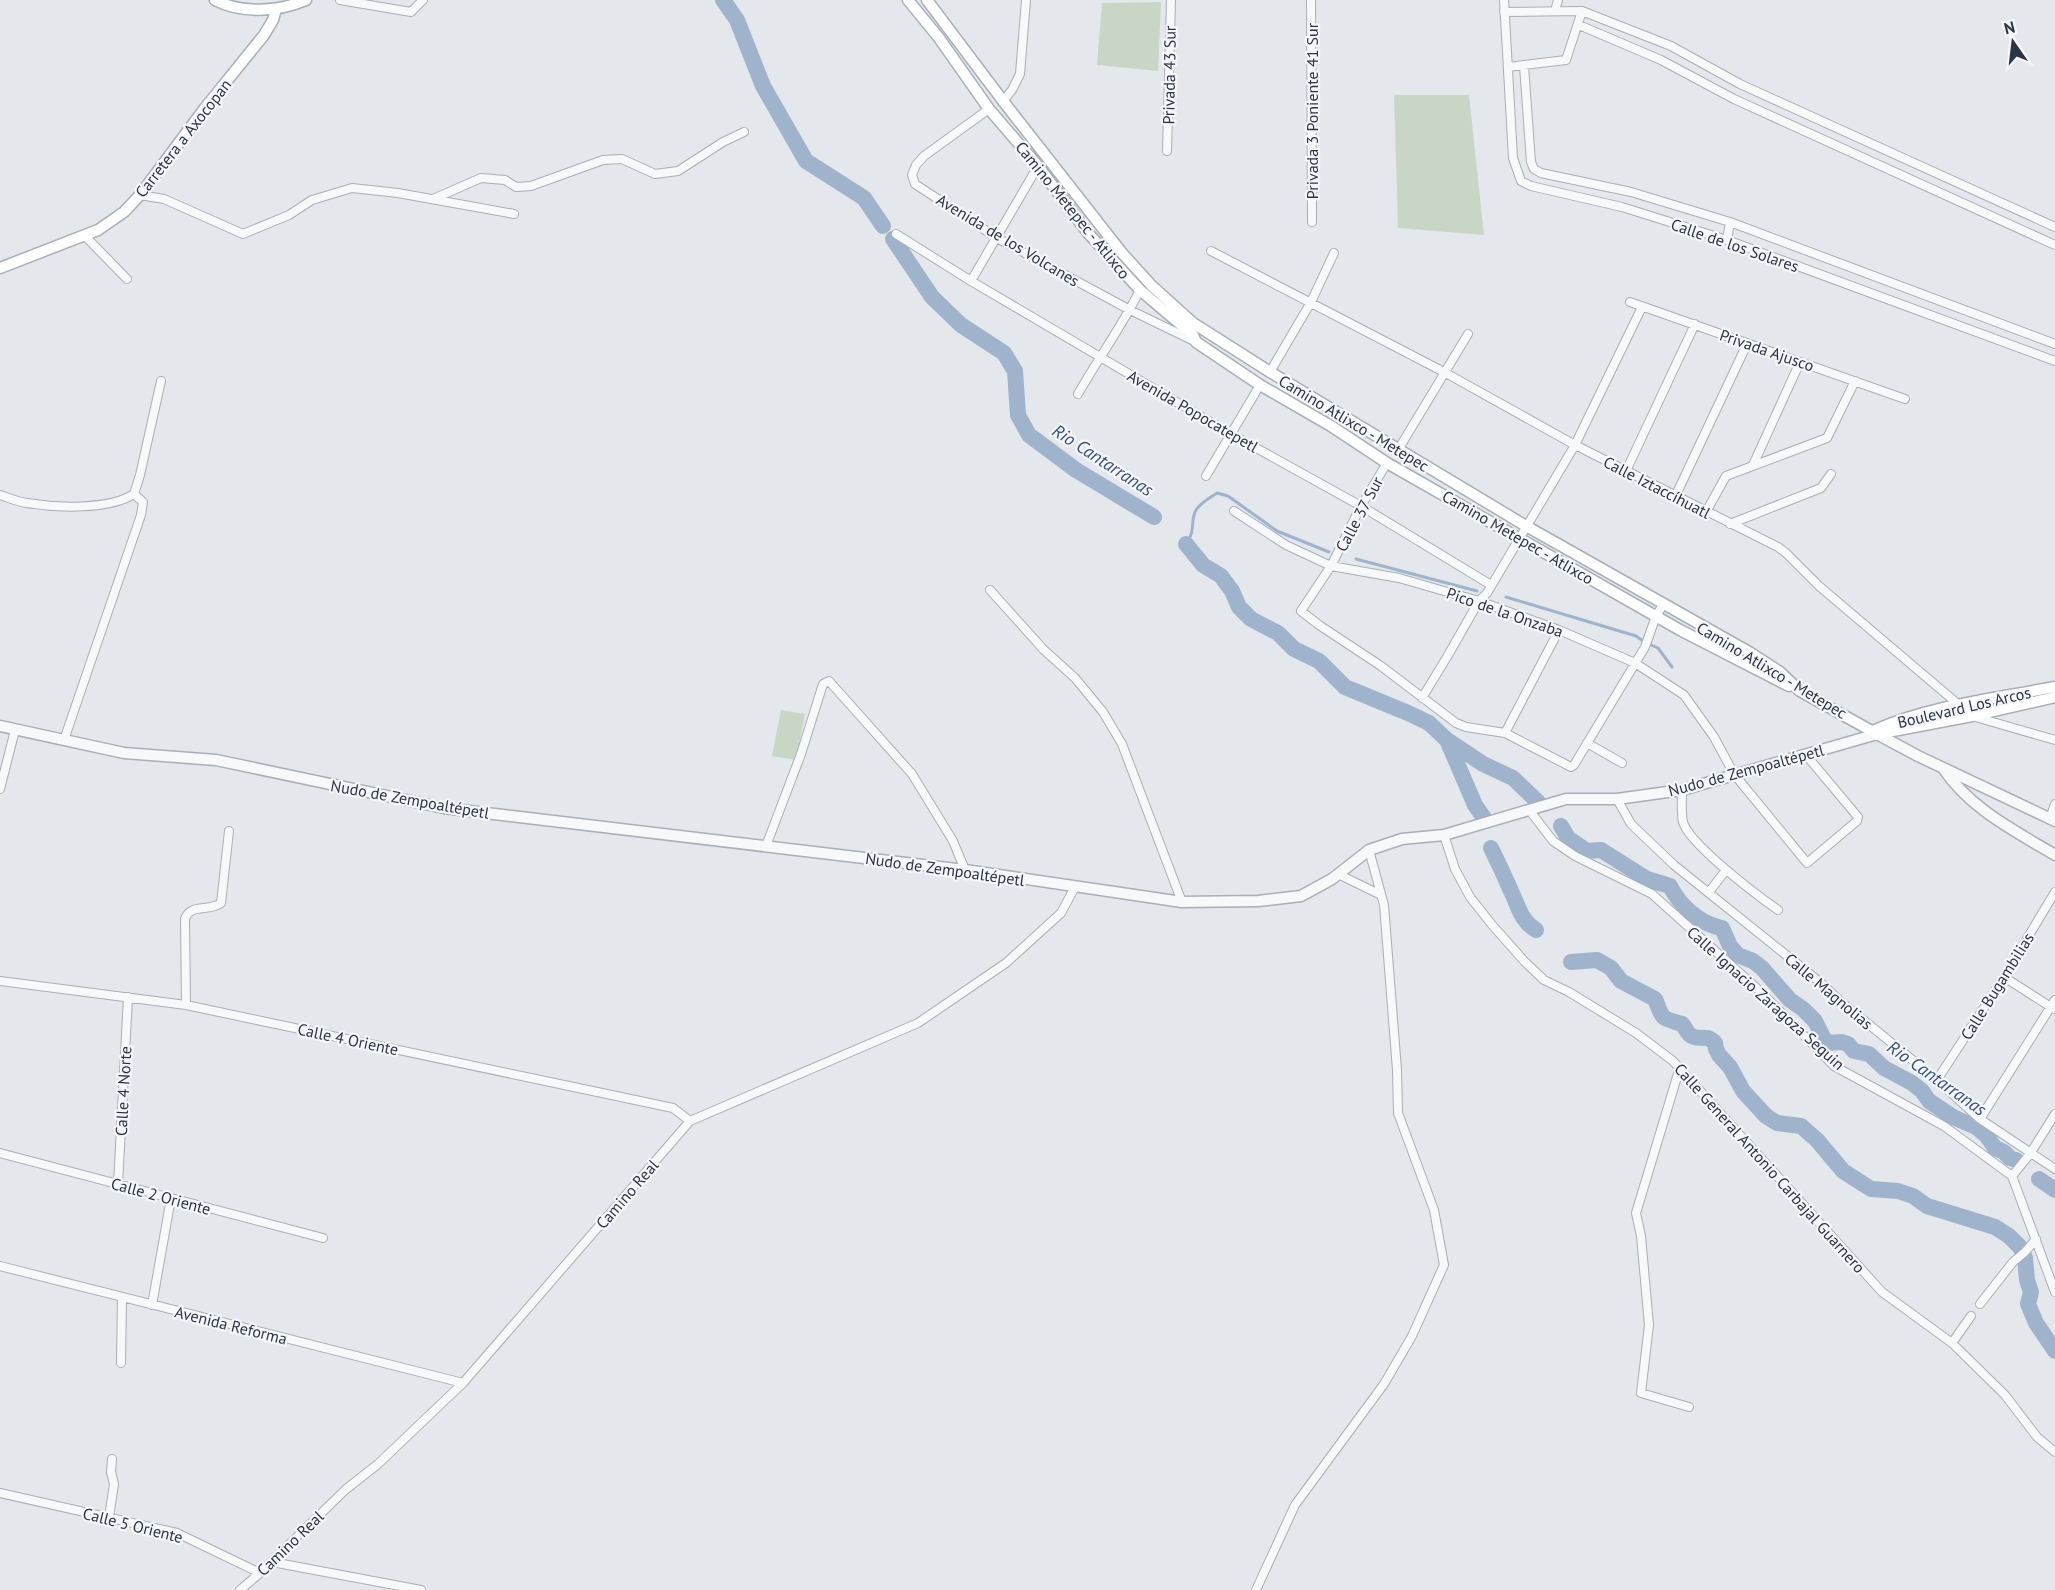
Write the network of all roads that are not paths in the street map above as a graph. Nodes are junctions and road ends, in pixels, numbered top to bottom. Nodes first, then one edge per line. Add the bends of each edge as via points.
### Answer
1 (214, 0) edge
2 (306, 0) edge
3 (340, 0) edge
4 (423, 0) edge
5 (908, 0) edge
6 (927, 0) edge
7 (1026, 0) edge
8 (1171, 0) edge
9 (1311, 0) edge
10 (1504, 0) edge
11 (1548, 0) edge
12 (1558, 0) edge
13 (276, 4) edge
14 (1550, 11) junction
15 (1582, 11) junction
16 (1504, 12) junction
17 (1579, 25) junction
18 (1524, 66) junction
19 (1508, 67) junction
20 (1740, 84) junction
21 (1734, 99) junction
22 (1003, 101) junction
23 (987, 111) junction
24 (744, 132) dead end
25 (1167, 151) dead end
26 (1038, 166) junction
27 (1978, 192) junction
28 (141, 195) junction
29 (433, 199) junction
30 (1971, 206) junction
31 (514, 214) dead end
32 (1312, 222) dead end
33 (1730, 222) junction
34 (2055, 227) edge
35 (896, 234) dead end
36 (84, 235) junction
37 (997, 238) junction
38 (1727, 240) junction
39 (2055, 245) edge
40 (1211, 251) dead end
41 (1334, 253) dead end
42 (0, 268) edge
43 (127, 279) dead end
44 (971, 281) junction
45 (1140, 290) junction
46 (1940, 301) junction
47 (1311, 302) junction
48 (1630, 302) dead end
49 (1642, 307) junction
50 (1130, 310) junction
51 (1933, 316) junction
52 (1695, 324) junction
53 (1468, 334) dead end
54 (1196, 342) junction
55 (1747, 344) junction
56 (2055, 344) edge
57 (1100, 356) junction
58 (2055, 361) edge
59 (1800, 362) junction
60 (1270, 372) junction
61 (1444, 372) junction
62 (161, 381) dead end
63 (1855, 381) junction
64 (1260, 385) junction
65 (1078, 393) dead end
66 (1905, 399) dead end
67 (1231, 434) junction
68 (1575, 445) junction
69 (1398, 450) junction
70 (1387, 463) junction
71 (1753, 465) junction
72 (1626, 471) junction
73 (1831, 474) dead end
74 (1206, 476) dead end
75 (134, 494) junction
76 (0, 495) edge
77 (1675, 497) junction
78 (1361, 506) junction
79 (1234, 511) dead end
80 (1706, 513) junction
81 (1730, 524) junction
82 (1526, 526) junction
83 (1519, 538) junction
84 (1331, 566) junction
85 (1491, 585) junction
86 (990, 590) dead end
87 (1479, 601) junction
88 (1663, 605) junction
89 (1656, 616) junction
90 (1559, 630) junction
91 (1635, 663) junction
92 (2055, 687) edge
93 (1800, 691) junction
94 (2055, 697) edge
95 (1422, 698) junction
96 (1959, 705) junction
97 (1972, 716) junction
98 (0, 726) edge
99 (15, 730) junction
100 (1505, 733) junction
101 (1873, 733) junction
102 (64, 740) junction
103 (2055, 740) edge
104 (1587, 743) junction
105 (1806, 755) junction
106 (1622, 762) dead end
107 (1942, 768) junction
108 (1734, 774) junction
109 (0, 789) edge
110 (1682, 790) junction
111 (1617, 799) junction
112 (2055, 804) edge
113 (1530, 811) junction
114 (2053, 820) edge
115 (229, 831) dead end
116 (1444, 835) junction
117 (766, 846) junction
118 (1370, 850) junction
119 (2055, 855) edge
120 (964, 870) junction
121 (1726, 870) junction
122 (1338, 874) junction
123 (1075, 887) junction
124 (1709, 892) junction
125 (2055, 892) edge
126 (1381, 895) junction
127 (1182, 902) junction
128 (1778, 910) dead end
129 (2004, 977) junction
130 (0, 981) edge
131 (128, 998) junction
132 (186, 1005) junction
133 (2054, 1006) edge
134 (1680, 1067) junction
135 (1937, 1080) junction
136 (2055, 1114) edge
137 (1980, 1119) junction
138 (690, 1121) junction
139 (0, 1153) edge
140 (2030, 1154) junction
141 (2055, 1169) edge
142 (2012, 1176) junction
143 (118, 1184) junction
144 (171, 1198) junction
145 (323, 1238) dead end
146 (2036, 1239) junction
147 (0, 1266) edge
148 (2055, 1292) edge
149 (122, 1297) junction
150 (1980, 1304) dead end
151 (152, 1305) junction
152 (1971, 1316) dead end
153 (1952, 1343) junction
154 (121, 1363) dead end
155 (463, 1383) junction
156 (1689, 1407) dead end
157 (2055, 1452) edge
158 (112, 1459) dead end
159 (0, 1493) edge
160 (109, 1517) junction
161 (272, 1562) junction
162 (260, 1573) junction
163 (240, 1590) edge
164 (420, 1590) edge
165 (1256, 1590) edge

1 - 13 main road via 254,10
2 - 13 main road
3 - 4 street via 411,12
5 - 23 main road, Camino Metepec - Atlixco via 939,38
6 - 22 main road, Camino Atlixco - Metepec
7 - 22 street via 1020,74
8 - 25 street, Privada 43 Sur
9 - 32 street, Privada 3 Poniente 41 Sur
10 - 16 street, Calle de los Solares
11 - 14 street
12 - 14 street
13 - 28 main road, Carretera a Axocopan via 264,35
14 - 15 street
14 - 16 street
15 - 17 street
15 - 20 street via 1671,46
16 - 19 street, Calle de los Solares
17 - 18 street via 1566,60
17 - 21 street via 1661,60
18 - 19 street
18 - 33 street, Calle de los Solares via 1534,169 1631,192
19 - 38 street, Calle de los Solares via 1513,158 1521,181
20 - 21 street
20 - 27 street
21 - 30 street
22 - 60 main road, Camino Atlixco - Metepec via 1152,286 1193,323
23 - 26 main road, Camino Metepec - Atlixco
23 - 37 street, Avenida de los Volcanes via 924,156 912,175 915,184
24 - 29 street via 678,171 655,174 622,159 603,160 531,186 516,187 505,180 481,178
26 - 37 street
26 - 45 main road, Camino Metepec - Atlixco via 1088,233
27 - 30 street
27 - 34 street
28 - 29 street via 164,199 243,234 289,215 312,200 352,189
28 - 36 main road, Carretera a Axocopan via 124,212
29 - 31 street
30 - 39 street
33 - 38 street
33 - 46 street, Calle de los Solares
35 - 44 street, Avenida Popocatepetl
36 - 42 main road, Carretera a Axocopan
36 - 43 street
37 - 44 street
37 - 50 street, Avenida de los Volcanes
38 - 51 street, Calle de los Solares
40 - 47 street, Calle Iztaccíhuatl
41 - 47 street
44 - 57 street, Avenida Popocatepetl
45 - 50 street
45 - 54 main road, Camino Metepec - Atlixco via 1193,335
46 - 51 street
46 - 56 street, Calle de los Solares
47 - 60 street
47 - 61 street, Calle Iztaccíhuatl
48 - 49 street, Privada Ajusco
49 - 52 street, Privada Ajusco
49 - 68 street
50 - 54 street, Avenida de los Volcanes
50 - 57 street
51 - 58 street, Calle de los Solares
52 - 55 street, Privada Ajusco
52 - 72 street
53 - 61 street
54 - 64 main road, Camino Metepec - Atlixco
55 - 59 street, Privada Ajusco
55 - 77 street
57 - 65 street
57 - 67 street, Avenida Popocatepetl
59 - 63 street, Privada Ajusco
59 - 71 street
60 - 69 main road, Camino Atlixco - Metepec
61 - 68 street, Calle Iztaccíhuatl
61 - 69 street
62 - 75 street
63 - 66 street, Privada Ajusco
63 - 71 street via 1827,438
64 - 67 street
64 - 70 main road, Camino Metepec - Atlixco
67 - 74 street
67 - 78 street, Avenida Popocatepetl
68 - 72 street, Calle Iztaccíhuatl
68 - 82 street
69 - 82 main road, Camino Atlixco - Metepec
70 - 78 street, Calle 37 Sur
70 - 83 main road, Camino Metepec - Atlixco
71 - 80 street via 1726,476
72 - 77 street, Calle Iztaccíhuatl
73 - 81 street via 1821,489
75 - 76 street via 93,507 26,503
75 - 102 street via 143,502 141,515
77 - 80 street, Calle Iztaccíhuatl
78 - 84 street, Calle 37 Sur
78 - 85 street, Avenida Popocatepetl
79 - 84 street, Pico de la Onzaba via 1286,545
80 - 81 street, Calle Iztaccíhuatl
81 - 96 street, Calle Iztaccíhuatl via 1786,553
82 - 83 street
82 - 88 main road, Camino Atlixco - Metepec
83 - 85 street
83 - 89 main road, Camino Metepec - Atlixco
84 - 87 street, Pico de la Onzaba via 1399,578
84 - 95 street, Calle 37 Sur via 1301,611
85 - 87 street
86 - 127 street via 1103,712 1122,744
87 - 90 street, Pico de la Onzaba
87 - 95 street
88 - 89 street
88 - 93 main road, Camino Atlixco - Metepec via 1749,652
89 - 91 street via 1649,640
89 - 93 main road, Camino Metepec - Atlixco
90 - 91 street, Pico de la Onzaba
90 - 100 street
91 - 104 street
91 - 108 street, Pico de la Onzaba via 1684,695
92 - 96 main road, Boulevard Los Arcos
93 - 101 main road, Camino Atlixco - Metepec
94 - 97 main road, Boulevard Los Arcos
95 - 100 street via 1456,723
96 - 97 street, Calle Iztaccíhuatl
96 - 101 main road, Boulevard Los Arcos via 1894,721
97 - 101 main road, Boulevard Los Arcos
97 - 103 street
98 - 99 street, Nudo de Zempoaltépetl
99 - 102 street, Nudo de Zempoaltépetl
99 - 109 street
100 - 104 street via 1567,767 1571,767
101 - 105 street, Nudo de Zempoaltépetl
101 - 107 street
102 - 117 street, Nudo de Zempoaltépetl via 124,753 216,760 444,808
104 - 106 street
105 - 108 street, Nudo de Zempoaltépetl
105 - 108 street, Pico de la Onzaba via 1858,817 1807,863
107 - 114 street
107 - 119 street via 1953,784 1990,815
108 - 110 street, Nudo de Zempoaltépetl
110 - 111 street, Nudo de Zempoaltépetl
110 - 121 street via 1683,822 1689,834
111 - 113 street, Nudo de Zempoaltépetl via 1566,799
111 - 124 street, Calle Magnolias via 1631,824
112 - 114 street
113 - 116 street, Nudo de Zempoaltépetl
113 - 142 street, Calle Ignacio Zaragoza Seguin via 1552,842 1652,894 1834,1066 1944,1126
115 - 132 street via 223,898 207,909 196,908 185,919
116 - 118 street, Nudo de Zempoaltépetl via 1402,839
116 - 134 street, Calle General Antonio Carbajal Guarnero via 1455,869 1470,897 1525,962 1544,980 1636,1033
117 - 120 street, Nudo de Zempoaltépetl
117 - 120 street via 823,684 830,681 912,774 954,841
118 - 122 street, Nudo de Zempoaltépetl
118 - 126 street
120 - 123 street, Nudo de Zempoaltépetl
121 - 124 street
121 - 128 street
122 - 126 street
122 - 127 street, Nudo de Zempoaltépetl via 1301,896
123 - 127 street, Nudo de Zempoaltépetl
123 - 138 street, Camino Real via 1061,914 1006,963 918,1023
124 - 135 street, Calle Magnolias
125 - 129 street, Calle Bugambilias
126 - 165 street via 1398,1113 1434,1210 1444,1265 1412,1336 1384,1384 1294,1505
129 - 133 street
129 - 135 street, Calle Bugambilias
130 - 131 street, Calle 4 Oriente
131 - 132 street, Calle 4 Oriente
131 - 143 street, Calle 4 Norte
132 - 138 street, Calle 4 Oriente via 673,1108
133 - 137 street
134 - 153 street, Calle General Antonio Carbajal Guarnero via 1881,1292
134 - 156 street via 1636,1213 1649,1324 1641,1393
135 - 137 street, Calle Magnolias
136 - 140 street
137 - 140 street, Calle Magnolias
138 - 155 street, Camino Real
139 - 143 street, Calle 2 Oriente
140 - 141 street, Calle Magnolias
140 - 142 street
142 - 146 street
143 - 144 street, Calle 2 Oriente
144 - 145 street, Calle 2 Oriente
144 - 151 street
146 - 148 street
146 - 150 street
147 - 149 street, Avenida Reforma
149 - 151 street, Avenida Reforma
149 - 154 street
151 - 155 street, Avenida Reforma
152 - 153 street
153 - 157 street, Calle General Antonio Carbajal Guarnero
155 - 161 street, Camino Real
158 - 160 street via 114,1484
159 - 160 street, Calle 5 Oriente
160 - 162 street, Calle 5 Oriente via 177,1533
161 - 162 street, Camino Real
161 - 164 street
162 - 163 street, Camino Real

